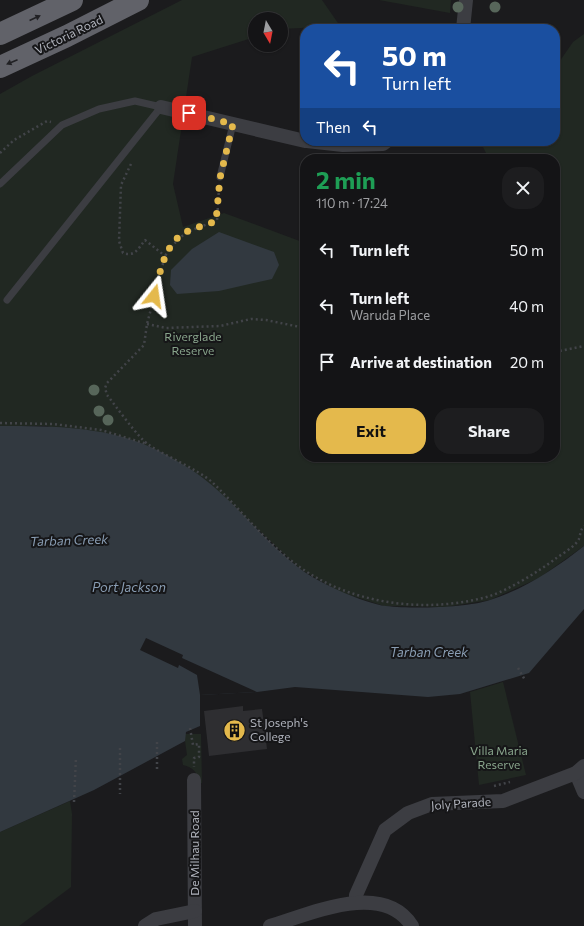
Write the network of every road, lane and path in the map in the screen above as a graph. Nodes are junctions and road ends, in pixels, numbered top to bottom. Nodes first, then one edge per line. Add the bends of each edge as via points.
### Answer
1 (72, 0) edge
2 (138, 0) edge
3 (466, 0) edge
4 (464, 24) edge
5 (0, 34) edge
6 (0, 67) edge
7 (161, 107) junction
8 (233, 124) junction
9 (62, 125) junction
10 (300, 140) edge
11 (0, 153) edge
12 (134, 159) dead end
13 (220, 178) joint
14 (0, 184) edge
15 (165, 256) junction
16 (7, 300) dead end
17 (148, 324) junction
18 (300, 327) edge
19 (584, 346) edge
20 (560, 351) edge
21 (0, 423) edge
22 (147, 444) junction
23 (584, 526) edge
24 (518, 668) dead end
25 (525, 680) dead end
26 (190, 728) dead end
27 (157, 742) dead end
28 (120, 748) dead end
29 (76, 757) dead end
30 (580, 769) edge
31 (157, 770) dead end
32 (194, 780) joint
33 (584, 792) edge
34 (120, 794) dead end
35 (74, 802) dead end
36 (356, 899) junction
37 (195, 911) junction
38 (145, 926) edge
39 (195, 926) edge
40 (270, 926) edge
41 (412, 926) edge

5 -> 1 highway
2 -> 6 highway, Victoria Road
3 - 4 street
7 - 8 street
7 - 9 lane via 135,101 99,109
7 - 16 lane
8 - 10 street
8 - 13 lane
9 - 11 path via 48,121 14,140
9 - 14 lane
12 - 15 path via 122,184 119,241 123,253 136,253 145,240
13 - 15 path via 216,221 184,233
15 - 17 path
17 - 18 path via 166,328 220,326 251,319
17 - 22 path via 144,345 105,388 106,394
19 - 20 path
21 - 22 path via 53,424 100,430
22 - 23 path via 210,481 301,568 333,586 390,602 441,605 490,596 538,572 578,541
24 - 25 path
26 - 32 path via 192,745 199,744 199,757 194,758
27 - 31 path
28 - 34 path
29 - 35 path
30 - 33 street
30 - 36 street, Joly Parade via 503,801 432,804 408,813 385,830
32 - 37 street, De Milhau Road
36 - 40 street
36 - 41 street via 395,910
37 - 38 street via 156,919
37 - 39 street, De Milhau Road

